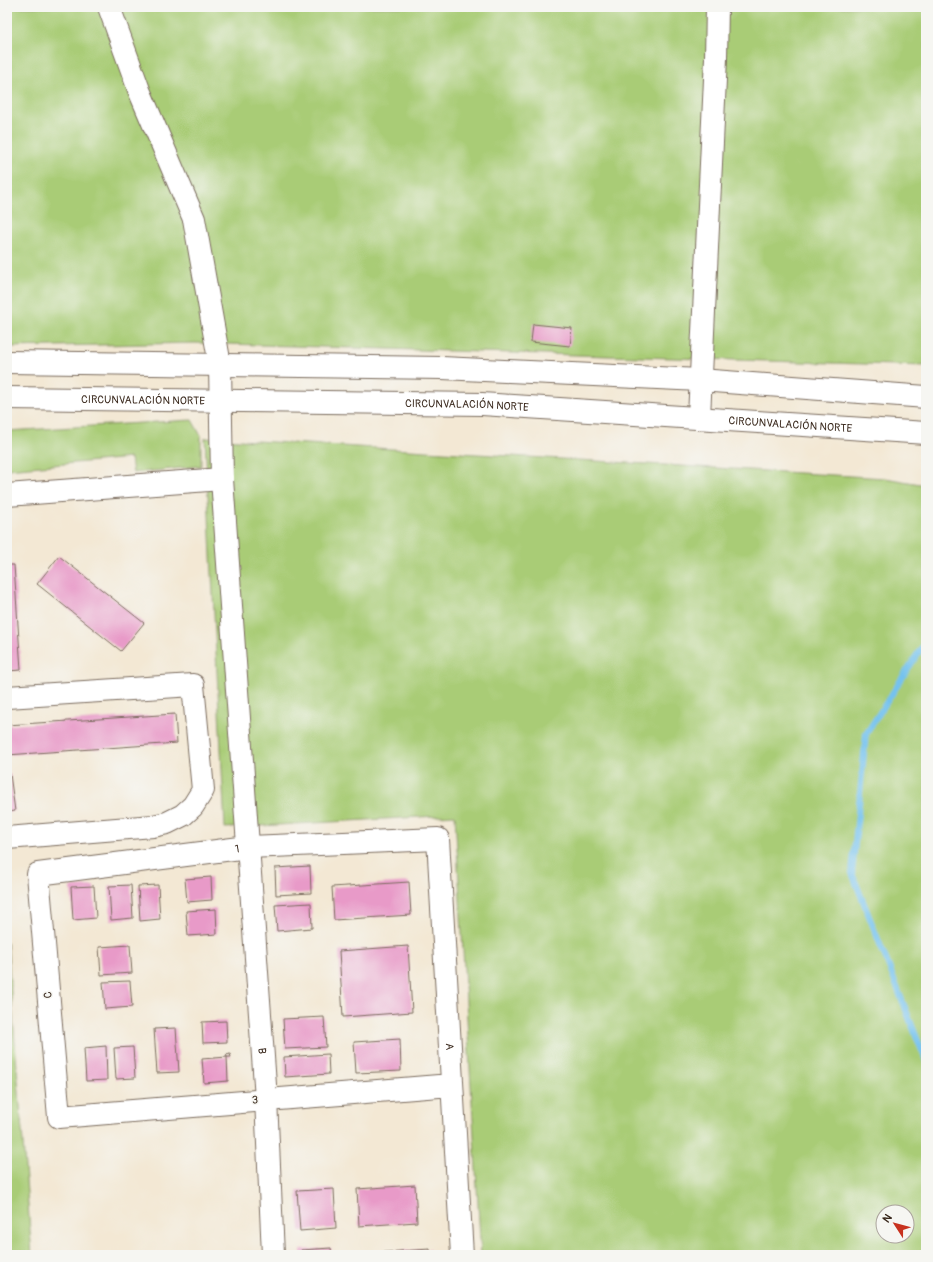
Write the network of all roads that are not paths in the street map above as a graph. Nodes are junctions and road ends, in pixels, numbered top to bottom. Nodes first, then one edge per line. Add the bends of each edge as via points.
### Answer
1 (109, 7) edge
2 (717, 7) edge
3 (7, 362) edge
4 (220, 365) junction
5 (700, 380) junction
6 (926, 397) edge
7 (7, 398) edge
8 (220, 400) junction
9 (699, 417) junction
10 (926, 433) edge
11 (222, 479) junction
12 (7, 494) edge
13 (7, 698) edge
14 (7, 838) edge
15 (438, 839) joint
16 (248, 847) junction
17 (38, 874) joint
18 (451, 1085) junction
19 (266, 1099) junction
20 (59, 1117) joint
21 (273, 1255) edge
22 (462, 1255) edge

1 - 4 main road, B via 139,90 194,219
2 - 5 main road
3 - 4 main road
4 - 5 main road via 442,368
4 - 8 main road, B
5 - 6 main road
5 - 9 main road
7 - 8 main road, CIRCUNVALACIÓN NORTE
8 - 9 main road, CIRCUNVALACIÓN NORTE via 482,404
8 - 11 main road, B
9 - 10 main road, CIRCUNVALACIÓN NORTE
11 - 12 main road
11 - 16 main road, B
13 - 14 main road via 193,685 203,790 188,810 167,823
15 - 16 main road, 1
15 - 18 main road, A
16 - 17 main road, 1
16 - 19 main road, B
17 - 20 main road, C
18 - 19 main road, 3
18 - 22 main road, A
19 - 20 main road, 3
19 - 21 main road, B

